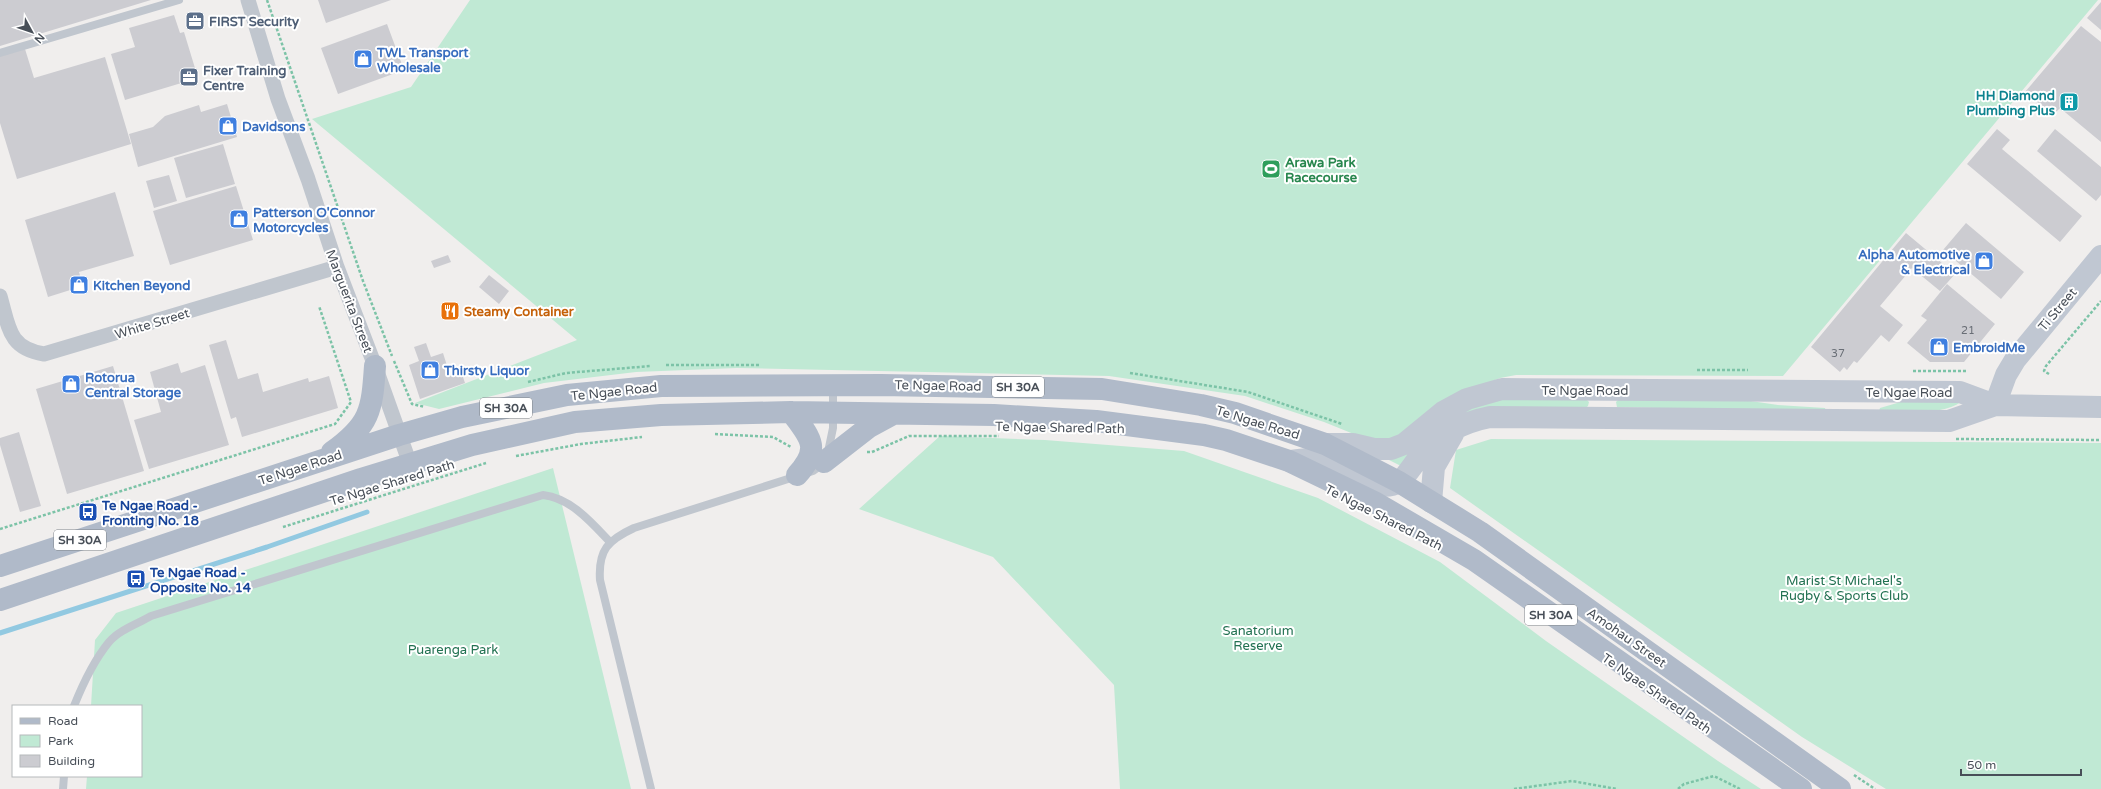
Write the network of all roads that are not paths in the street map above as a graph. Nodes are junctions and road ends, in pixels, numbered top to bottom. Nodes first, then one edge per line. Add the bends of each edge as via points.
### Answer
1 (179, 0) edge
2 (248, 0) edge
3 (0, 53) edge
4 (2101, 256) edge
5 (337, 267) junction
6 (0, 296) edge
7 (375, 366) junction
8 (833, 385) junction
9 (1604, 390) junction
10 (1836, 392) junction
11 (1995, 405) junction
12 (2101, 407) edge
13 (791, 412) junction
14 (834, 413) junction
15 (894, 414) junction
16 (1603, 418) junction
17 (1837, 420) junction
18 (1457, 428) junction
19 (399, 435) junction
20 (1325, 444) junction
21 (320, 460) junction
22 (1289, 461) junction
23 (824, 462) junction
24 (410, 464) junction
25 (797, 475) junction
26 (1399, 482) junction
27 (1431, 502) junction
28 (610, 542) junction
29 (0, 566) edge
30 (0, 600) edge
31 (74, 705) edge
32 (64, 777) edge
33 (63, 789) edge
34 (651, 789) edge
35 (1801, 789) edge
36 (1840, 789) edge

1 - 3 lane
2 - 5 street, Marguerita Street via 278,99
4 - 11 street, Ti Street via 2015,360 2006,375
5 - 6 street, White Street via 44,354 30,352 18,344 11,333
5 - 7 street, Marguerita Street
7 - 19 street, Marguerita Street
7 - 21 main road via 373,398 366,418 353,437
8 - 14 lane
8 - 19 main road, Te Ngae Road / SH 30A via 661,386 614,389 567,395 470,415
8 - 20 main road, Te Ngae Road / SH 30A via 1102,389 1202,405 1235,413
9 - 10 street, Te Ngae Road
9 - 16 street
9 - 20 street, Te Ngae Road via 1502,389 1467,399 1443,412 1404,444 1391,449 1374,449 1353,444
10 - 11 street, Te Ngae Road via 1960,392
10 - 17 street
11 - 12 street, Te Ngae Road
11 - 17 street, Te Ngae Road via 1949,421
13 - 14 main road, Te Ngae Road / SH 30A
13 - 24 main road, Te Ngae Road / SH 30A via 661,415 575,422 472,445
13 - 25 main road via 812,443 810,457
14 - 15 main road, Te Ngae Road / SH 30A
14 - 23 lane via 832,441
15 - 22 main road, Te Ngae Road / SH 30A via 994,415 1161,428 1219,438
15 - 23 main road via 869,427
16 - 17 street, Te Ngae Road
16 - 18 street, Te Ngae Road via 1490,417 1472,420
18 - 26 street, Te Ngae Road via 1423,452
18 - 27 street via 1434,467
19 - 21 main road, Te Ngae Road / SH 30A
19 - 24 street, Marguerita Street
20 - 26 main road, Amohau Street / SH 30A
21 - 29 main road, Te Ngae Road / SH 30A
22 - 26 street, Te Ngae Road via 1320,459 1371,484
22 - 35 main road, Amohau Street / SH 30A via 1376,503 1474,560
23 - 25 lane via 813,471
24 - 30 main road, Te Ngae Road / SH 30A
25 - 28 lane via 634,528
26 - 27 main road, Amohau Street / SH 30A
27 - 36 main road, Amohau Street / SH 30A via 1480,532
28 - 31 lane via 583,514 553,496 543,495 151,616 124,630 109,642 82,687
28 - 34 lane via 601,558 600,580
32 - 33 lane

